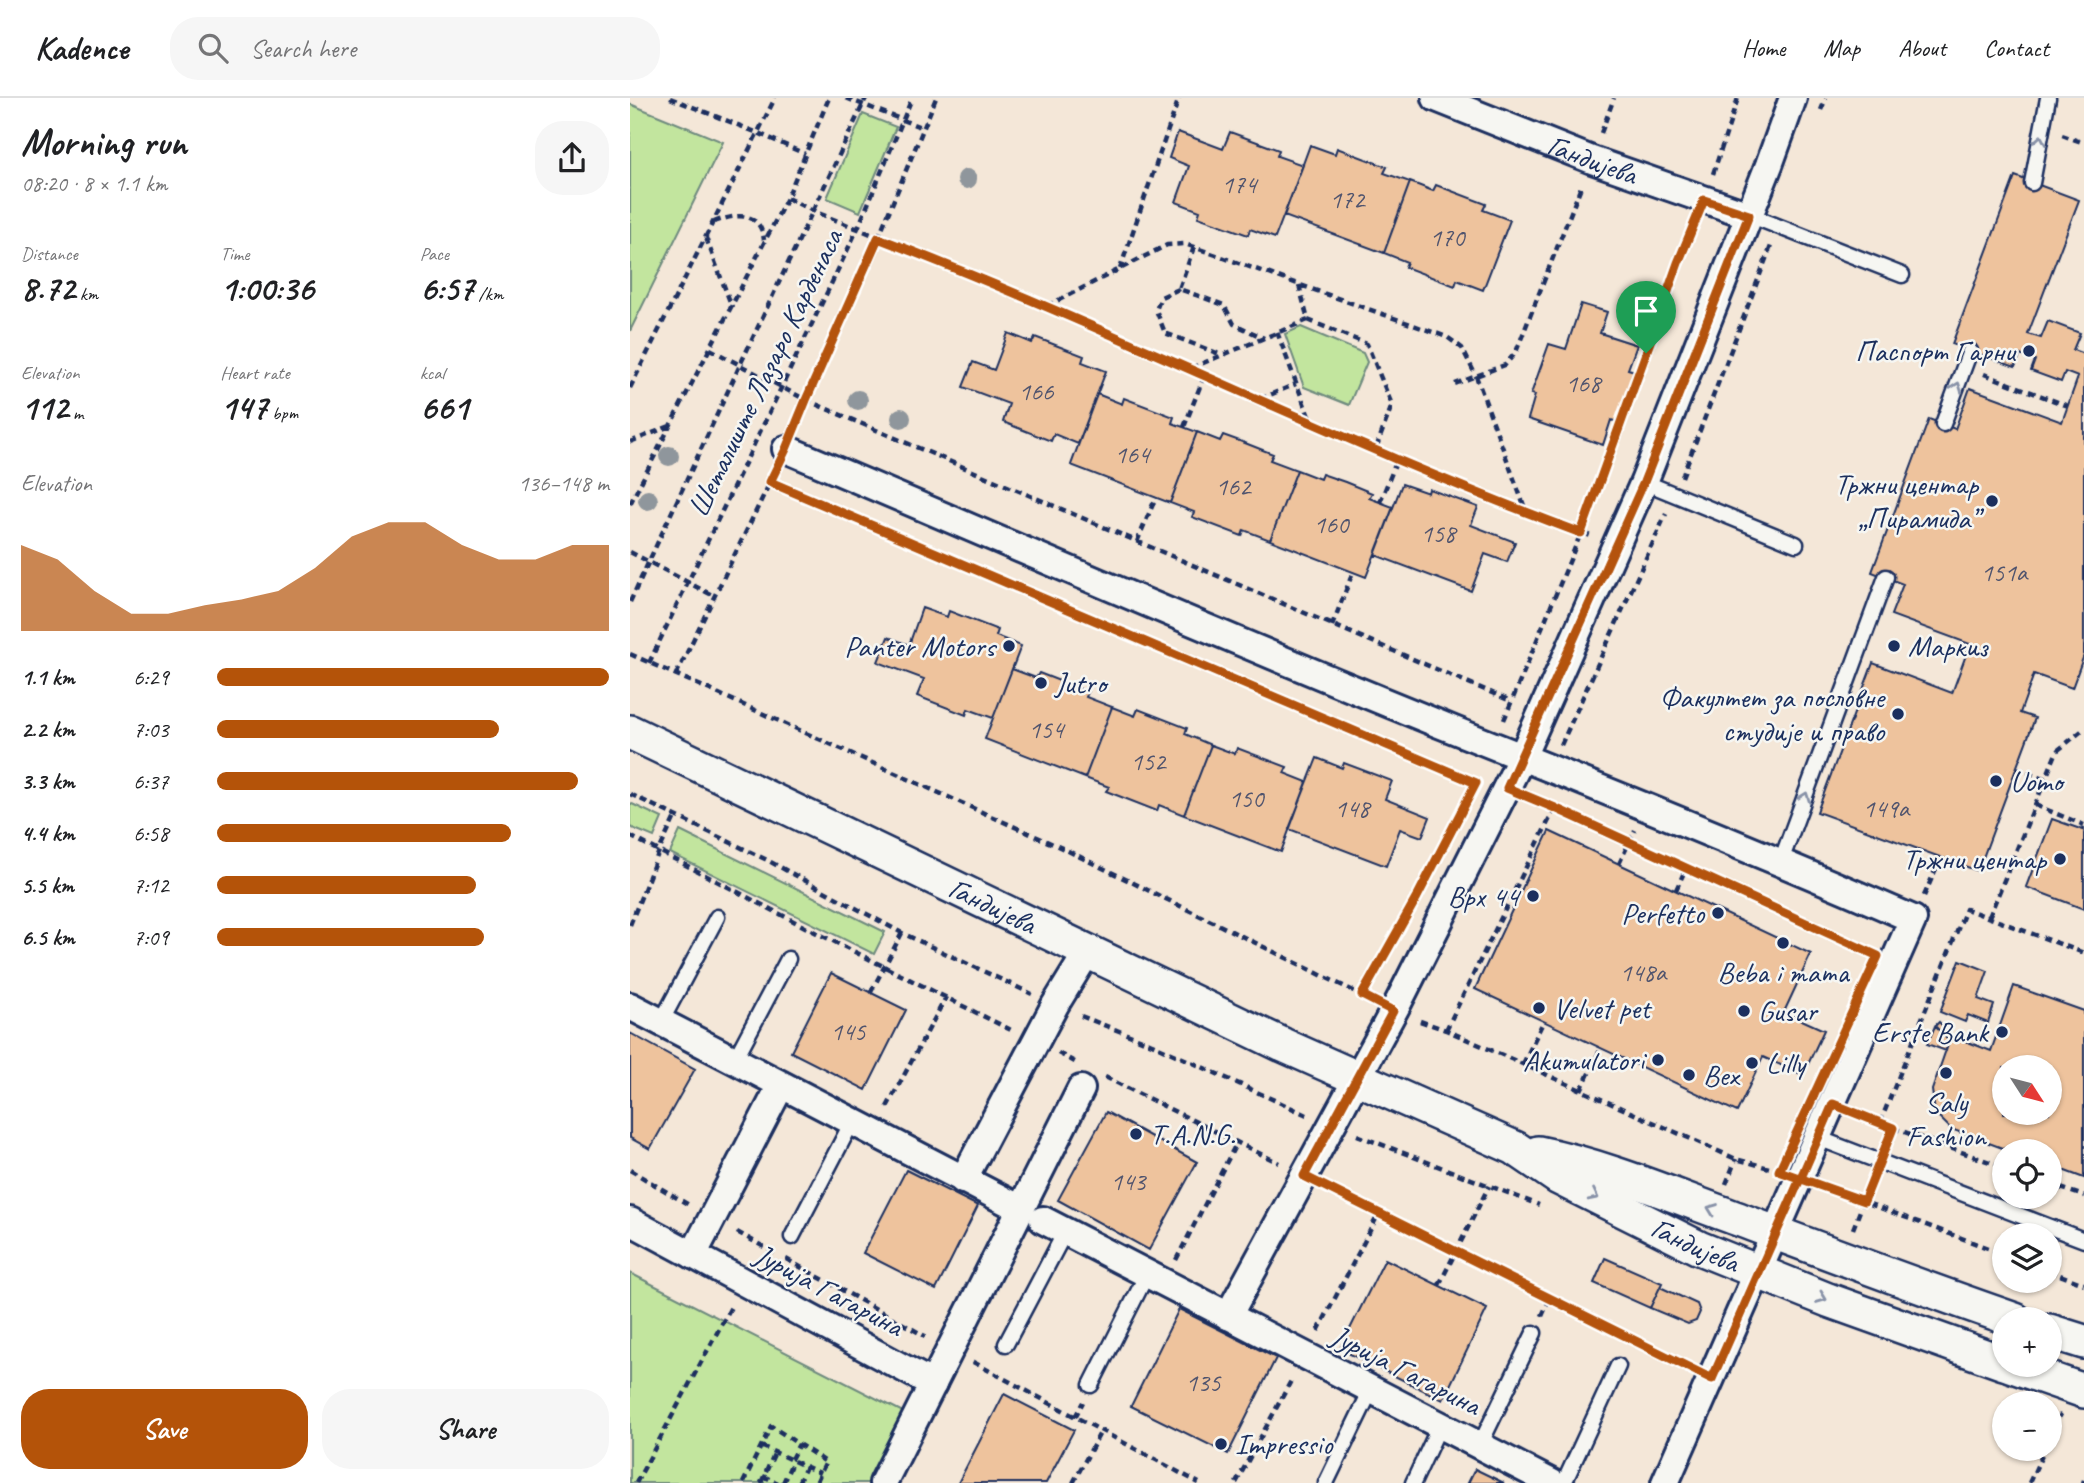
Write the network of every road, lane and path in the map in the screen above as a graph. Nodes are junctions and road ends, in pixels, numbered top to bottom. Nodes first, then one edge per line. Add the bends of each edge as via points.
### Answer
1 (670, 98) edge
2 (775, 98) edge
3 (829, 98) edge
4 (846, 98) edge
5 (866, 98) edge
6 (912, 98) edge
7 (936, 98) edge
8 (1179, 98) edge
9 (1436, 98) edge
10 (1614, 98) edge
11 (1738, 98) edge
12 (1793, 98) edge
13 (2048, 98) edge
14 (863, 106) junction
15 (903, 120) junction
16 (923, 128) junction
17 (758, 133) junction
18 (805, 154) junction
19 (1592, 160) junction
20 (2032, 183) dead end
21 (787, 198) junction
22 (1704, 200) junction
23 (813, 211) junction
24 (1749, 215) junction
25 (713, 223) junction
26 (858, 228) junction
27 (706, 237) junction
28 (878, 238) junction
29 (764, 240) junction
30 (1194, 247) junction
31 (1120, 268) junction
32 (1902, 275) dead end
33 (1298, 284) junction
34 (1179, 289) junction
35 (1047, 306) junction
36 (732, 307) junction
37 (1308, 320) junction
38 (1277, 332) junction
39 (1264, 338) junction
40 (710, 349) junction
41 (1970, 351) dead end
42 (1222, 355) junction
43 (740, 365) junction
44 (1964, 367) junction
45 (1191, 368) junction
46 (1205, 374) junction
47 (1476, 376) junction
48 (1296, 384) junction
49 (1455, 384) dead end
50 (781, 387) junction
51 (630, 388) edge
52 (1260, 399) junction
53 (806, 400) junction
54 (2068, 407) dead end
55 (1311, 422) junction
56 (1943, 424) dead end
57 (670, 426) junction
58 (1184, 427) dead end
59 (630, 442) edge
60 (786, 449) junction
61 (1376, 451) junction
62 (1397, 460) junction
63 (770, 482) junction
64 (1644, 482) junction
65 (1156, 497) dead end
66 (1380, 502) dead end
67 (630, 504) edge
68 (1526, 512) junction
69 (1581, 533) junction
70 (1137, 542) junction
71 (1615, 544) junction
72 (1796, 544) dead end
73 (630, 552) edge
74 (649, 562) junction
75 (1353, 572) dead end
76 (1886, 578) dead end
77 (688, 582) junction
78 (714, 596) junction
79 (630, 602) edge
80 (1332, 626) junction
81 (630, 654) edge
82 (649, 663) junction
83 (676, 675) junction
84 (1511, 701) junction
85 (2084, 729) edge
86 (630, 732) edge
87 (1494, 745) junction
88 (1522, 757) junction
89 (2017, 768) dead end
90 (2046, 779) junction
91 (1476, 783) junction
92 (1507, 788) junction
93 (1470, 794) dead end
94 (2035, 805) junction
95 (1646, 807) junction
96 (1555, 808) junction
97 (675, 817) dead end
98 (2084, 825) edge
99 (630, 836) edge
100 (1630, 842) junction
101 (659, 851) junction
102 (1941, 857) dead end
103 (1781, 861) junction
104 (1619, 864) dead end
105 (1686, 868) junction
106 (1676, 890) dead end
107 (1417, 897) dead end
108 (632, 913) edge
109 (716, 917) dead end
110 (1989, 917) junction
111 (1913, 919) junction
112 (630, 925) edge
113 (902, 933) dead end
114 (1088, 951) junction
115 (2084, 953) edge
116 (1878, 956) dead end
117 (788, 959) dead end
118 (884, 967) junction
119 (871, 992) dead end
120 (1362, 995) junction
121 (946, 997) junction
122 (630, 1006) edge
123 (1393, 1011) junction
124 (661, 1022) junction
125 (1544, 1022) dead end
126 (1446, 1030) junction
127 (1036, 1042) junction
128 (1601, 1048) dead end
129 (734, 1061) junction
130 (1523, 1064) junction
131 (1086, 1075) junction
132 (1357, 1079) junction
133 (781, 1085) junction
134 (1581, 1090) junction
135 (1833, 1104) junction
136 (1880, 1122) junction
137 (862, 1127) junction
138 (1893, 1128) junction
139 (1818, 1138) junction
140 (1237, 1142) junction
141 (1515, 1148) junction
142 (1879, 1162) junction
143 (1992, 1163) edge
144 (630, 1170) edge
145 (1304, 1176) junction
146 (1800, 1179) junction
147 (963, 1180) junction
148 (1489, 1186) dead end
149 (2062, 1188) edge
150 (2084, 1196) edge
151 (1864, 1201) junction
152 (711, 1218) junction
153 (1043, 1220) junction
154 (630, 1221) edge
155 (1776, 1233) junction
156 (792, 1237) dead end
157 (2084, 1240) edge
158 (1992, 1249) edge
159 (1456, 1251) junction
160 (694, 1255) junction
161 (1842, 1259) junction
162 (1759, 1273) junction
163 (2062, 1276) edge
164 (1156, 1278) junction
165 (744, 1282) junction
166 (2084, 1284) edge
167 (1439, 1285) dead end
168 (1992, 1312) edge
169 (1228, 1316) junction
170 (1534, 1333) dead end
171 (2062, 1335) edge
172 (2084, 1342) edge
173 (1006, 1344) dead end
174 (949, 1349) junction
175 (1992, 1359) edge
176 (1618, 1366) dead end
177 (2032, 1377) edge
178 (1712, 1379) junction
179 (933, 1384) junction
180 (1091, 1385) dead end
181 (1371, 1390) junction
182 (2074, 1400) edge
183 (2062, 1419) edge
184 (1440, 1425) junction
185 (1101, 1431) junction
186 (799, 1444) junction
187 (761, 1446) junction
188 (1480, 1446) junction
189 (775, 1452) junction
190 (792, 1460) junction
191 (2039, 1461) edge
192 (806, 1467) junction
193 (820, 1473) junction
194 (764, 1476) junction
195 (636, 1483) edge
196 (743, 1483) edge
197 (761, 1483) edge
198 (781, 1483) edge
199 (798, 1483) edge
200 (816, 1483) edge
201 (883, 1483) edge
202 (1073, 1483) edge
203 (1199, 1483) edge
204 (1325, 1483) edge
205 (1413, 1483) edge
206 (1552, 1483) edge
207 (1564, 1483) edge
208 (1665, 1483) edge
209 (2029, 1483) edge

1 - 17 path
2 - 17 path
3 - 18 path, Шеталиште Лазаро Карденаса
4 - 14 path
5 - 14 path, Шеталиште Лазаро Карденаса
6 - 15 path, Шеталиште Лазаро Карденаса
7 - 16 path, Шеталиште Лазаро Карденаса
8 - 31 path
9 - 19 street, Гандијева
10 - 19 path
11 - 22 path
12 - 24 street
20 -> 13 lane
14 - 15 path
14 - 23 path, Шеталиште Лазаро Карденаса
15 - 16 path
15 - 26 path, Шеталиште Лазаро Карденаса
16 - 28 path, Шеталиште Лазаро Карденаса
17 - 18 path
17 - 25 path
18 - 21 path, Шеталиште Лазаро Карденаса
19 - 22 street, Гандијева
19 - 47 path via 1516,352 1505,365
21 - 23 path
21 - 29 path, Шеталиште Лазаро Карденаса
22 - 24 street, Гандијева
22 - 69 path
23 - 26 path
23 - 43 path, Шеталиште Лазаро Карденаса
24 - 32 lane
24 - 64 street
25 - 27 path
25 - 29 path via 746,216 760,226
26 - 28 path
26 - 50 path, Шеталиште Лазаро Карденаса
27 - 36 path
27 - 51 path
28 - 35 path
28 - 53 path, Шеталиште Лазаро Карденаса
29 - 36 path, Шеталиште Лазаро Карденаса
30 - 31 path via 1167,246
30 - 33 path
30 - 34 path
31 - 35 path
33 - 37 path
33 - 47 path via 1447,337 1462,348
34 - 39 path via 1224,305 1234,324
34 - 42 path via 1161,297 1156,310 1165,333
35 - 45 path
36 - 40 path, Шеталиште Лазаро Карденаса
37 - 38 path
37 - 61 path via 1367,344 1392,405
38 - 39 path
38 - 48 path
39 - 42 path
40 - 43 path
40 - 57 path, Шеталиште Лазаро Карденаса
41 - 44 lane
42 - 45 path
43 - 50 path
43 - 74 path, Шеталиште Лазаро Карденаса
44 - 54 path
56 -> 44 lane
45 - 46 path
46 - 52 path
46 - 58 path
47 - 49 path
47 - 68 path
48 - 52 path
48 - 55 path
50 - 53 path
50 - 77 path, Шеталиште Лазаро Карденаса
52 - 55 path
53 - 60 path, Шеталиште Лазаро Карденаса
53 - 70 path
55 - 61 path
57 - 59 path
57 - 67 path, Шеталиште Лазаро Карденаса
60 - 63 path, Шеталиште Лазаро Карденаса
60 - 87 street
61 - 62 path
62 - 66 path
62 - 68 path
63 - 78 path, Шеталиште Лазаро Карденаса
63 - 91 path
64 - 71 street
64 - 72 lane
65 - 70 path
68 - 69 path
69 - 71 path
69 - 84 path
70 - 80 path
71 - 88 street
73 - 74 path
74 - 77 path
74 - 79 path, Шеталиште Лазаро Карденаса
75 - 80 path
103 -> 76 lane
77 - 78 path
77 - 82 path, Шеталиште Лазаро Карденаса
78 - 83 path, Шеталиште Лазаро Карденаса
80 - 84 path
81 - 82 path
82 - 83 path
83 - 120 path via 1064,849
84 - 87 path
85 - 90 path via 2057,751
86 - 114 street, Гандијева
87 - 88 street
87 - 91 path
88 - 92 street
88 - 95 street
89 - 90 path
90 - 94 path
91 - 93 path
92 - 96 path
92 - 123 street
94 - 98 path
94 - 110 path
95 - 100 path
95 - 103 street
96 - 100 path
96 - 126 path
97 - 101 path
99 - 101 path
100 - 104 path
100 - 105 path
101 - 108 path
101 - 118 path
102 - 111 path
103 - 111 street
105 - 106 path
105 - 116 path
107 - 120 path
108 - 112 path
109 - 124 lane
110 - 115 path
110 - 136 path via 1966,909
111 - 135 street
113 - 118 path
114 - 127 street
114 - 132 street, Гандијева
117 - 129 lane
118 - 119 path
118 - 121 path
120 - 123 path
121 - 127 path
121 - 137 path
122 - 124 street, Јурија Гагарина
123 - 126 path
123 - 132 street
124 - 129 street, Јурија Гагарина
125 - 130 path
126 - 130 path
127 - 131 path
127 - 147 street
128 - 134 path
129 - 133 street, Јурија Гагарина
130 - 134 path
131 - 140 path
131 - 153 street
132 - 141 street, Гандијева
132 - 145 street
133 - 137 street, Јурија Гагарина
133 - 152 street
134 - 146 path via 1736,1159
135 - 136 path
135 - 139 street
136 - 138 path
137 - 147 street, Јурија Гагарина
137 - 156 lane
138 - 142 path
138 - 143 path
139 - 142 lane
139 - 146 street
140 - 145 path
140 - 164 path
155 -> 141 street, Гандијева via 1569,1159
141 -> 162 street, Гандијева via 1559,1178
142 - 151 path
142 - 157 lane
144 - 152 path
145 - 159 path
145 - 169 street
146 - 151 path
146 - 155 street
147 - 153 street, Јурија Гагарина
148 - 159 path
149 - 150 path
151 - 158 path
151 - 161 path
152 - 160 street
152 - 174 path
153 - 164 street, Јурија Гагарина
153 - 173 lane
153 - 174 street
154 - 160 street, Јурија Гагарина
155 - 161 street, Гандијева
155 - 162 street
159 - 167 path
159 - 178 path
160 - 165 street, Јурија Гагарина
161 - 168 street, Гандијева
162 -> 175 street, Гандијева
162 - 178 street
163 - 166 path
164 - 169 street, Јурија Гагарина
164 - 180 lane
165 - 179 street, Јурија Гагарина
165 - 195 path
169 - 181 street, Јурија Гагарина
170 - 188 lane
171 - 172 street
174 - 179 street
174 - 185 path
176 - 207 lane
177 - 182 street
178 - 208 street
179 - 201 street
181 - 184 street, Јурија Гагарина
181 - 204 lane
182 - 183 path
184 - 188 street, Јурија Гагарина
184 - 205 lane
185 - 202 path
185 - 203 path
186 - 187 path via 771,1426
186 - 190 path
186 - 193 path via 826,1462
187 - 189 path
187 - 196 path
188 - 206 street, Јурија Гагарина
189 - 190 path
189 - 194 path
190 - 192 path
190 - 198 path
191 - 209 path
192 - 193 path
192 - 199 path
193 - 200 path
194 - 197 path
194 - 198 path

